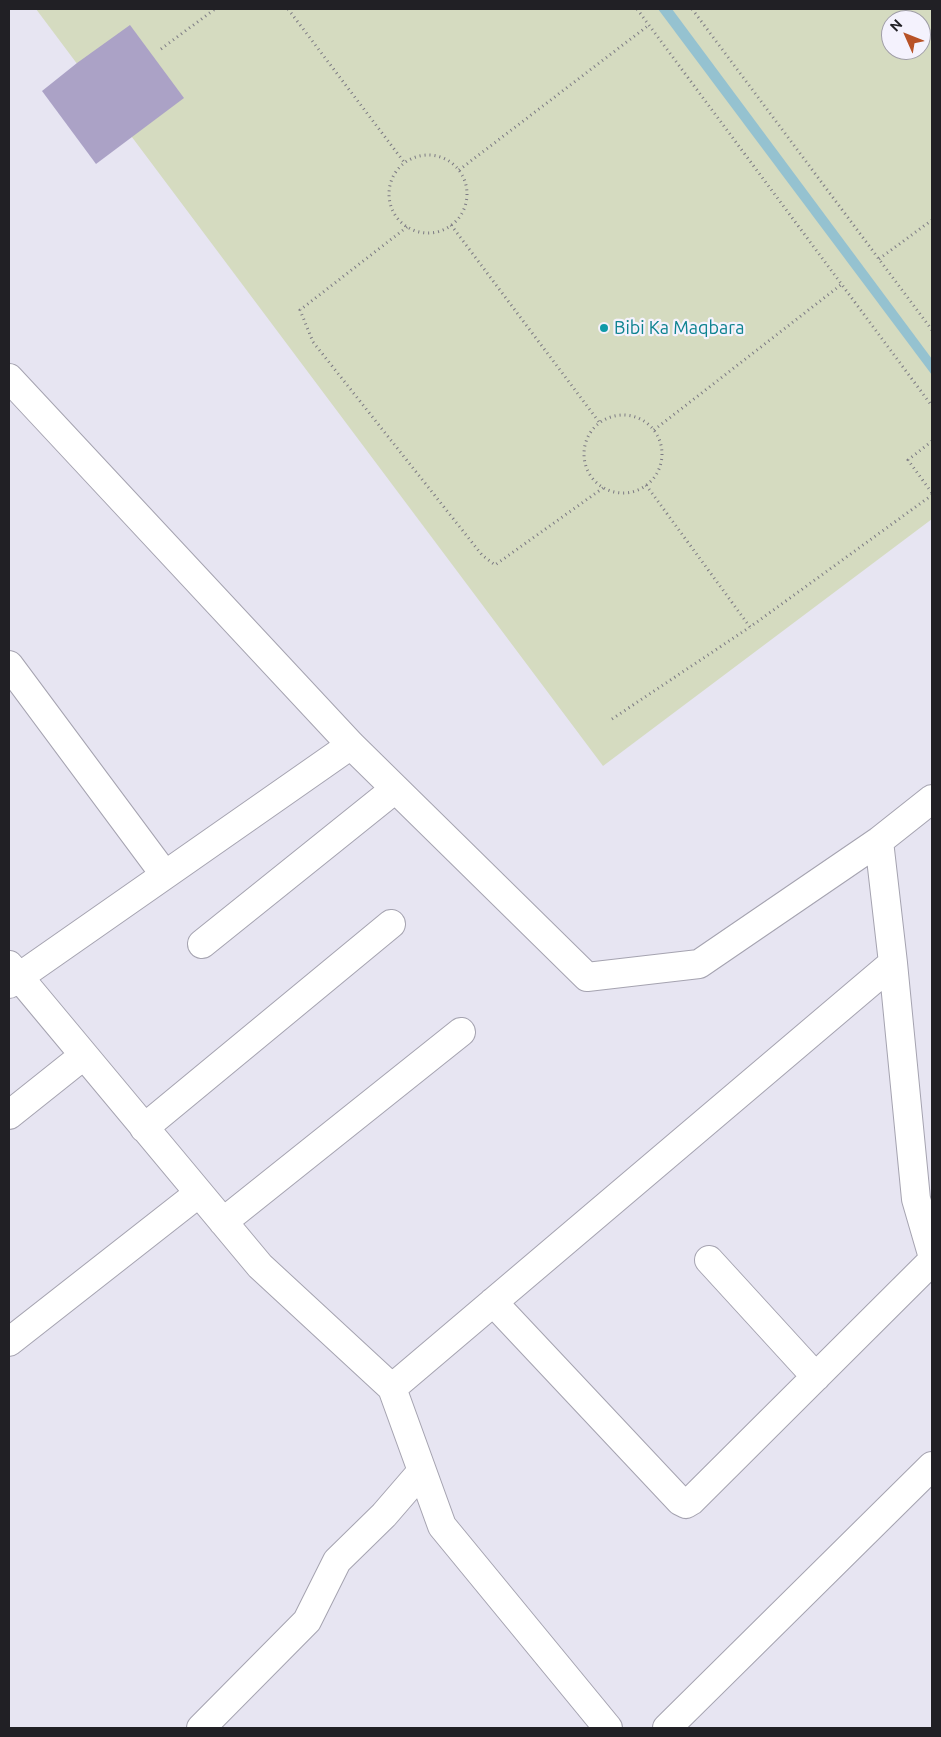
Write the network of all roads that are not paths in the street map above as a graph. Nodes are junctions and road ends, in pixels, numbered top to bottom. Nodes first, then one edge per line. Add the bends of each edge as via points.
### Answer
1 (9, 378) edge
2 (9, 665) edge
3 (351, 745) junction
4 (395, 789) junction
5 (932, 800) edge
6 (879, 841) junction
7 (165, 874) junction
8 (391, 924) dead end
9 (202, 944) dead end
10 (894, 963) junction
11 (12, 976) edge
12 (461, 1032) dead end
13 (83, 1056) junction
14 (9, 1115) edge
15 (144, 1128) junction
16 (199, 1193) junction
17 (223, 1222) junction
18 (932, 1254) edge
19 (709, 1260) dead end
20 (932, 1261) edge
21 (493, 1302) junction
22 (9, 1342) edge
23 (816, 1377) junction
24 (392, 1388) junction
25 (422, 1471) junction
26 (927, 1483) edge
27 (201, 1728) edge
28 (608, 1728) edge
29 (668, 1728) edge

1 - 3 street
2 - 7 street
3 - 4 street
3 - 7 street
4 - 6 street via 587,977 700,964
4 - 9 street
5 - 6 street
6 - 10 street
7 - 11 street
8 - 15 street
10 - 18 street via 916,1198
10 - 21 street
11 - 13 street
12 - 17 street
13 - 14 street
13 - 15 street
15 - 16 street
16 - 17 street
16 - 22 street
17 - 24 street via 260,1266
19 - 23 street
20 - 23 street
21 - 23 street via 686,1504
21 - 24 street
24 - 25 street
25 - 27 street via 384,1515 336,1561 307,1621
25 - 28 street via 442,1526
26 - 29 street

